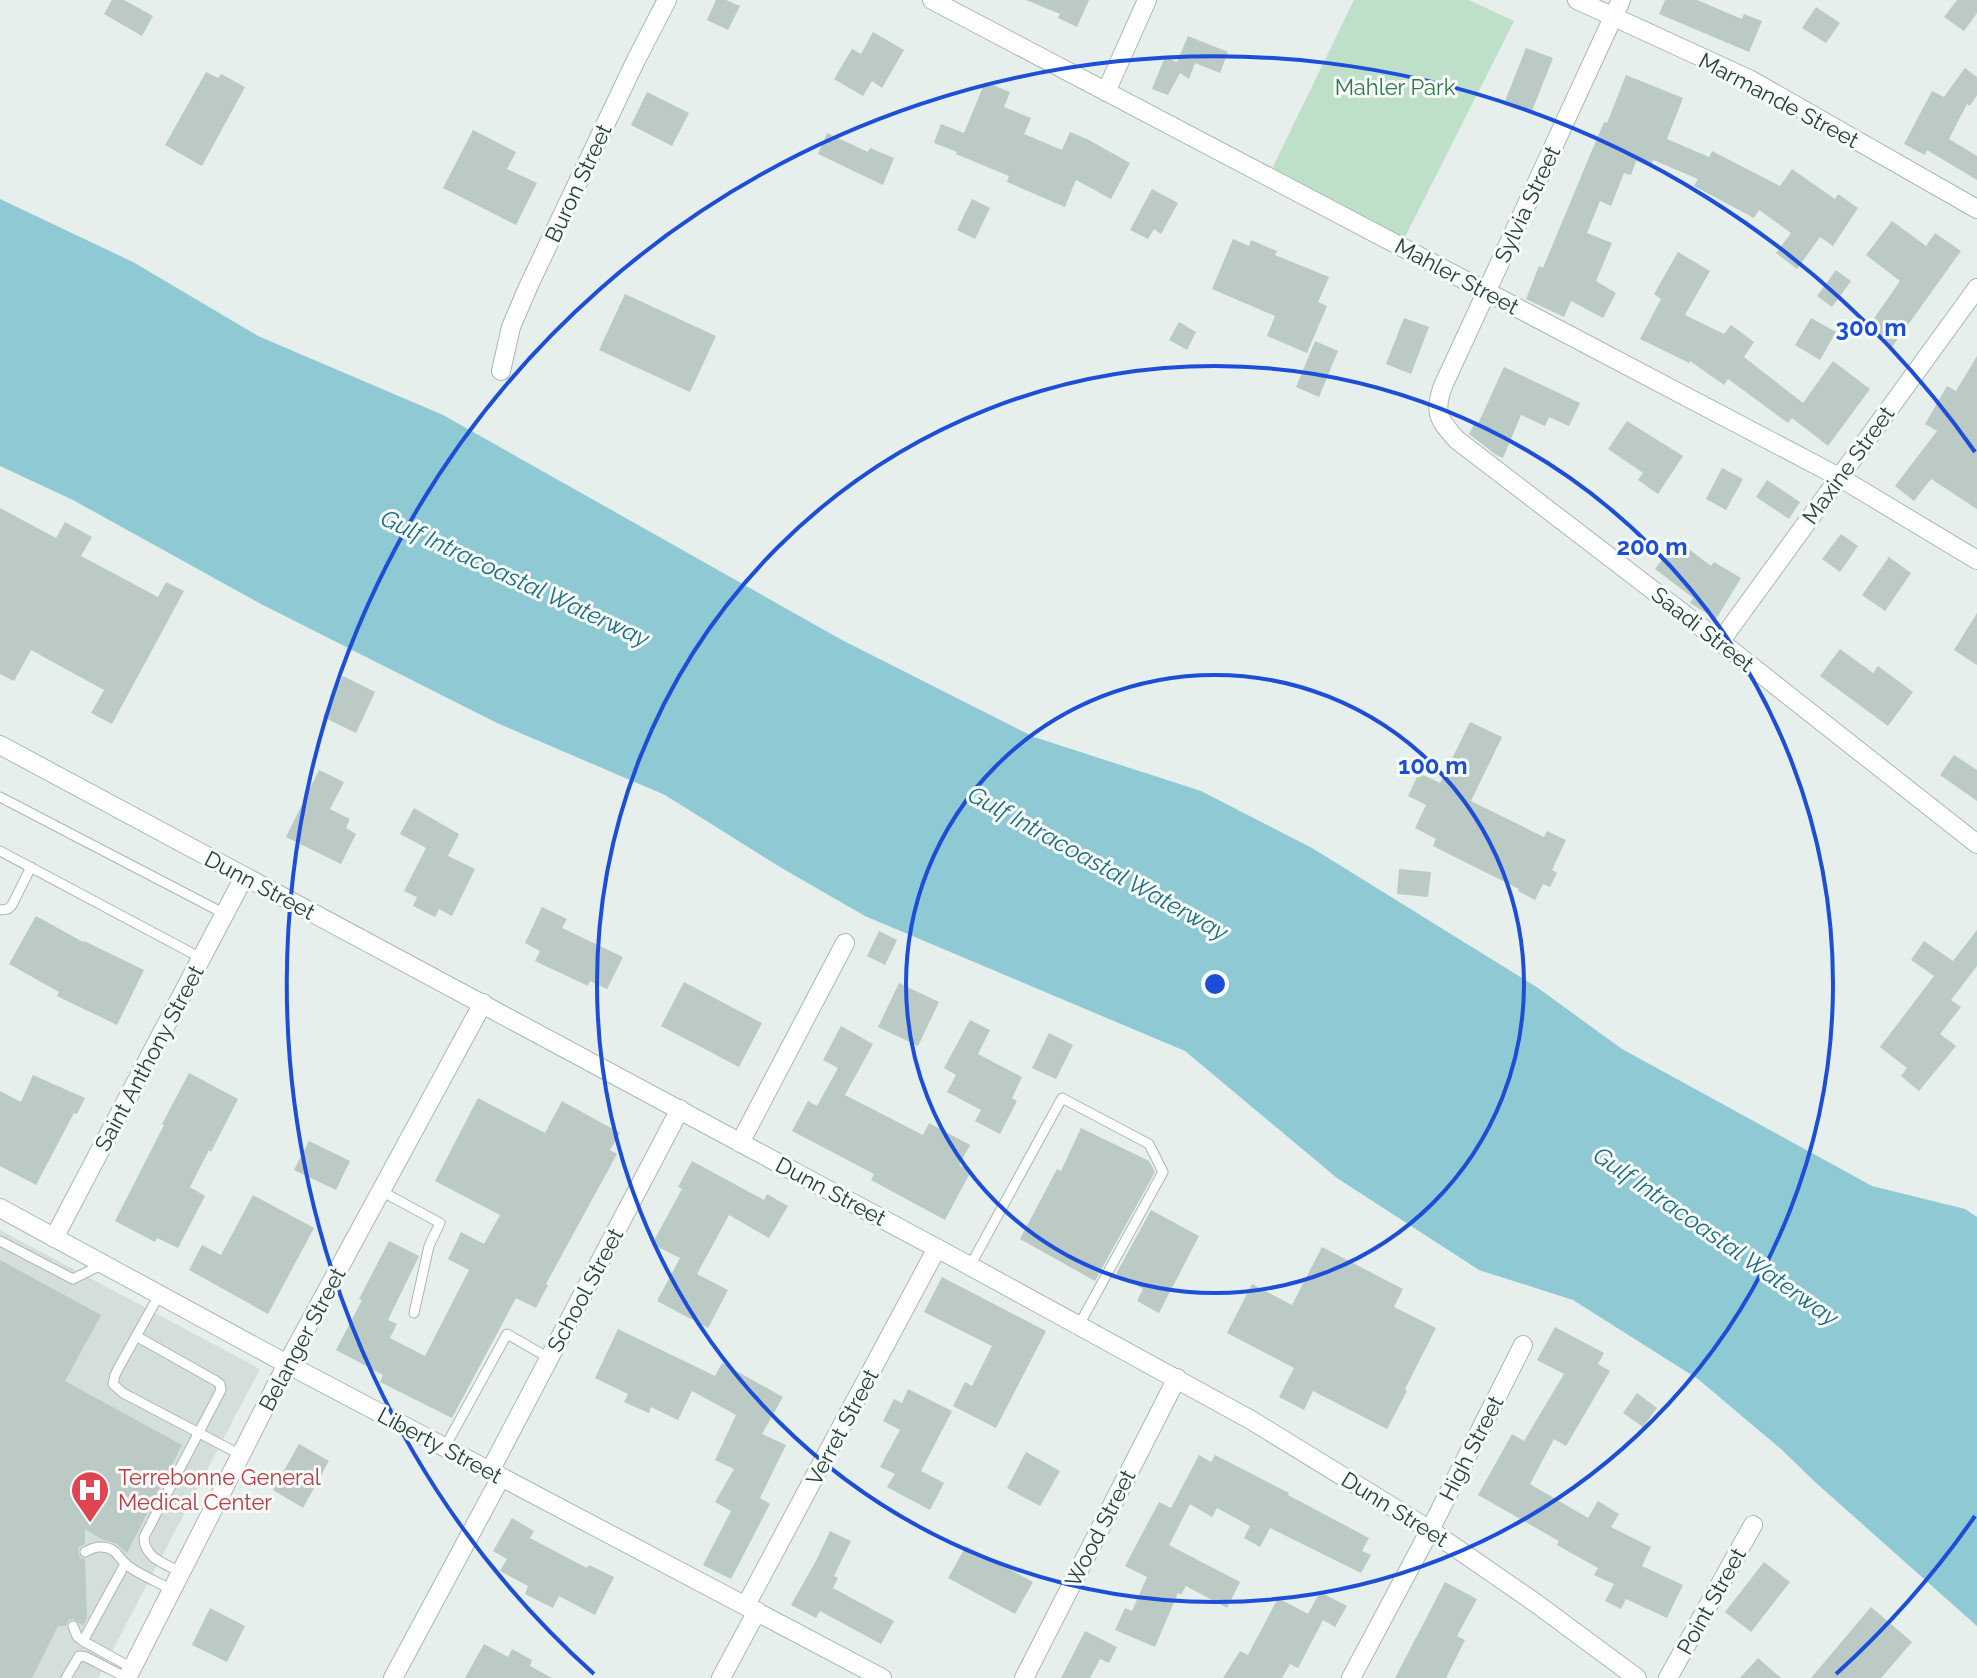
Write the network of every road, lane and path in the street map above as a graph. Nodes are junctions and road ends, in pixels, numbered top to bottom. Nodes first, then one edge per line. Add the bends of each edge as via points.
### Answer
1 (667, 0) edge
2 (932, 0) edge
3 (1147, 0) edge
4 (1577, 0) edge
5 (1617, 8) edge
6 (1106, 92) junction
7 (1977, 209) edge
8 (1977, 288) edge
9 (1486, 292) junction
10 (501, 371) dead end
11 (1438, 409) joint
12 (1839, 477) junction
13 (1977, 560) edge
14 (1720, 642) junction
15 (0, 745) edge
16 (0, 797) edge
17 (1977, 844) edge
18 (0, 851) edge
19 (31, 867) junction
20 (244, 877) junction
21 (0, 910) edge
22 (225, 914) junction
23 (845, 943) dead end
24 (201, 958) junction
25 (483, 1003) junction
26 (680, 1109) junction
27 (740, 1143) junction
28 (381, 1191) junction
29 (0, 1208) edge
30 (54, 1238) junction
31 (0, 1241) edge
32 (937, 1248) junction
33 (103, 1264) junction
34 (970, 1266) junction
35 (159, 1295) junction
36 (414, 1313) dead end
37 (1079, 1325) junction
38 (136, 1336) junction
39 (1523, 1345) dead end
40 (549, 1358) junction
41 (287, 1364) junction
42 (1177, 1378) junction
43 (199, 1433) junction
44 (445, 1447) junction
45 (241, 1455) junction
46 (495, 1474) junction
47 (1753, 1525) dead end
48 (1430, 1530) junction
49 (85, 1552) dead end
50 (125, 1564) junction
51 (181, 1572) junction
52 (172, 1590) junction
53 (752, 1608) junction
54 (73, 1626) dead end
55 (83, 1641) junction
56 (129, 1673) edge
57 (66, 1678) edge
58 (393, 1678) edge
59 (721, 1678) edge
60 (882, 1678) edge
61 (1024, 1678) edge
62 (1351, 1678) edge
63 (1637, 1678) edge
64 (1668, 1678) edge

1 - 10 street, Buron Street via 529,285 511,327
2 - 6 street, Mahler Street
3 - 6 street
4 - 5 street, Marmande Street
5 - 7 street, Marmande Street
5 - 9 street, Sylvia Street
6 - 9 street, Mahler Street
8 - 12 street, Maxine Street
9 - 11 street, Sylvia Street via 1443,386
9 - 12 street, Mahler Street
11 - 14 street, Saadi Street via 1440,421 1457,440
12 - 13 street, Mahler Street
12 - 14 street, Maxine Street
14 - 17 street, Saadi Street
15 - 20 street, Dunn Street
16 - 22 lane
18 - 19 lane
19 - 21 lane via 12,905
19 - 24 lane
20 - 22 street, Saint Anthony Street
20 - 25 street, Dunn Street
22 - 24 street, Saint Anthony Street
23 - 27 street
24 - 30 street, Saint Anthony Street
25 - 26 street, Dunn Street
25 - 28 street, Belanger Street
26 - 27 street, Dunn Street
26 - 40 street, School Street
27 - 32 street, Dunn Street
28 - 36 lane via 440,1223 429,1246
28 - 41 street, Belanger Street
29 - 30 street, Liberty Street
30 - 33 street, Liberty Street
31 - 33 lane via 73,1279
32 - 34 street, Dunn Street
32 - 53 street, Verret Street
33 - 35 street, Liberty Street
34 - 37 street, Dunn Street
34 - 37 lane via 1062,1098 1149,1144 1163,1172
35 - 38 lane
35 - 41 street, Liberty Street
37 - 42 street, Dunn Street
38 - 43 lane via 220,1384 219,1397
38 - 43 lane via 113,1384
39 - 48 street, High Street
40 - 44 lane via 507,1334
40 - 46 street, School Street
41 - 44 street, Liberty Street
41 - 45 street, Belanger Street
42 - 48 street, Dunn Street
42 - 61 street, Wood Street
43 - 45 lane
43 - 51 lane via 144,1537 150,1555
44 - 46 street, Liberty Street
45 - 51 street, Belanger Street
46 - 53 street, Liberty Street
46 - 58 street, School Street
47 - 64 street, Point Street
48 - 62 street, High Street
48 - 63 street, Dunn Street
49 - 50 lane via 112,1550
50 - 52 lane
50 - 55 lane
51 - 52 street, Belanger Street
52 - 56 street, Belanger Street
53 - 59 street, Verret Street
53 - 60 street, Liberty Street
54 - 55 lane
55 - 56 lane
56 - 57 lane via 79,1656

